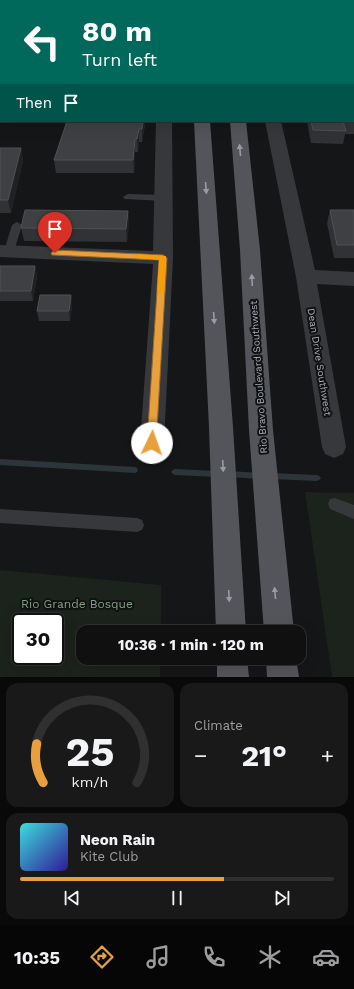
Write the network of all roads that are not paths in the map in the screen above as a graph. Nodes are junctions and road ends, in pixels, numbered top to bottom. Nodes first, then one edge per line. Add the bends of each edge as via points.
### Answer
1 (164, 122) edge
2 (202, 122) edge
3 (238, 122) edge
4 (273, 122) edge
5 (128, 197) dead end
6 (164, 198) junction
7 (17, 225) dead end
8 (4, 251) edge
9 (163, 258) junction
10 (306, 277) junction
11 (354, 279) edge
12 (152, 443) dead end
13 (334, 447) dead end
14 (335, 504) dead end
15 (354, 512) edge
16 (0, 516) edge
17 (137, 525) dead end
18 (231, 625) edge
19 (278, 625) edge
20 (232, 665) edge
21 (282, 665) edge
22 (233, 677) edge
23 (283, 677) edge

1 - 6 street
2 -> 18 main road
19 -> 3 main road, Rio Bravo Boulevard Southwest
4 - 10 street, Dean Drive Southwest
5 - 6 lane
6 - 9 street
7 - 8 lane
8 - 9 street
9 - 12 street
10 - 11 street
10 - 13 street, Dean Drive Southwest
14 - 15 lane
16 - 17 lane
20 - 22 main road
21 - 23 main road

